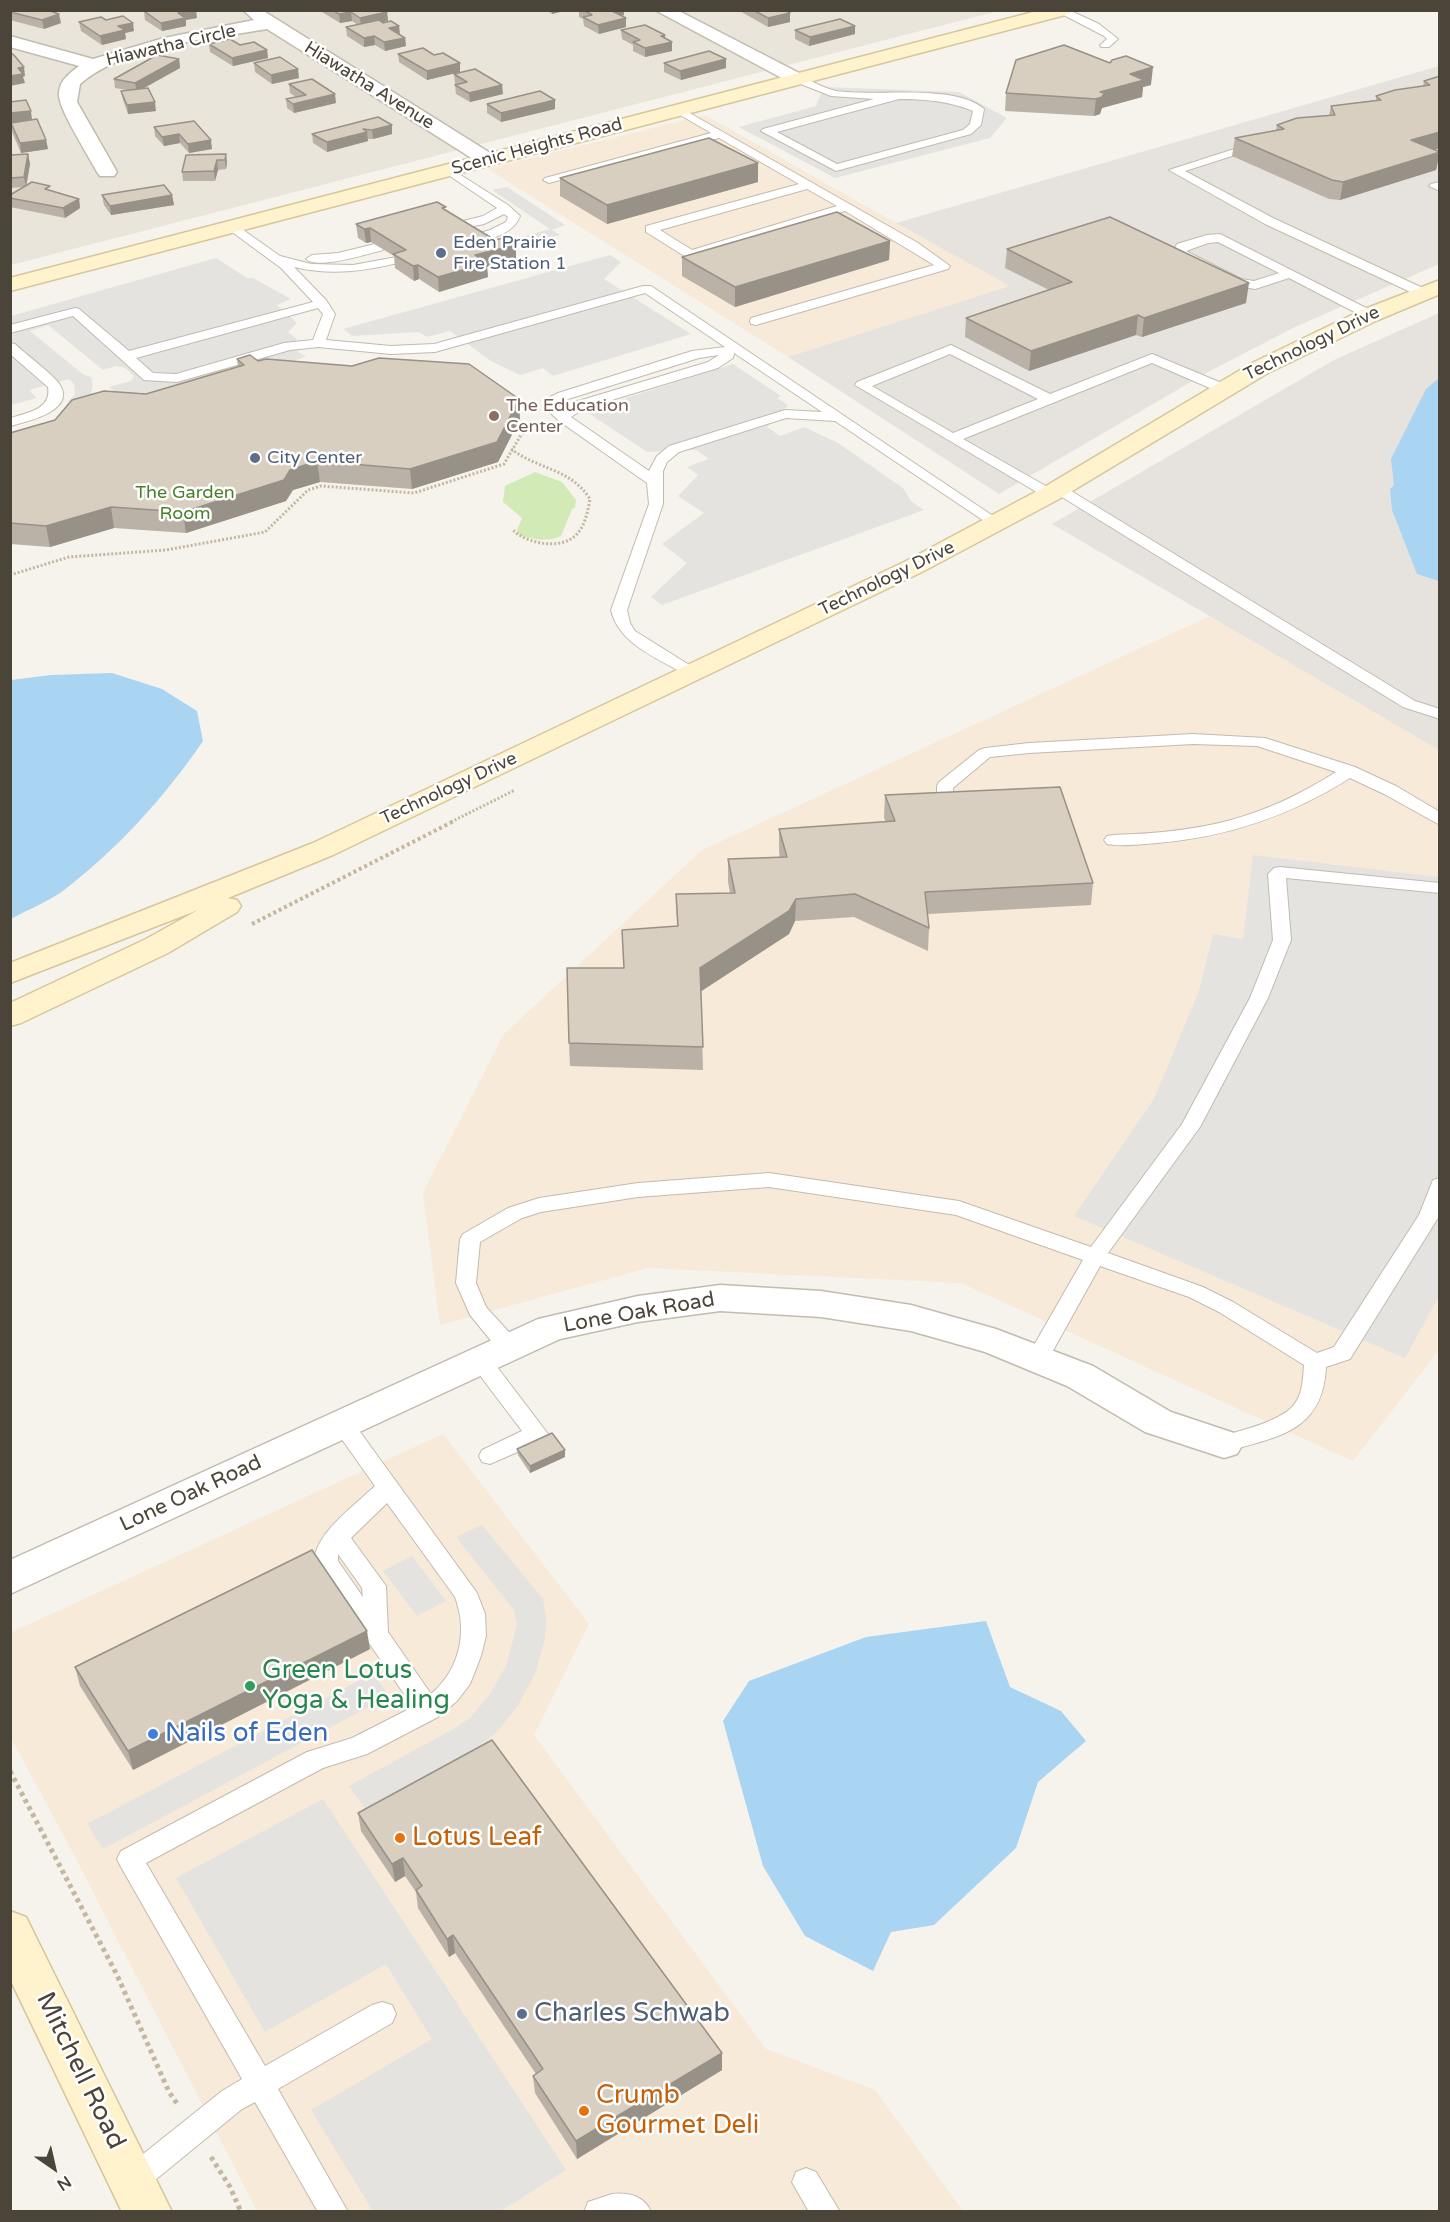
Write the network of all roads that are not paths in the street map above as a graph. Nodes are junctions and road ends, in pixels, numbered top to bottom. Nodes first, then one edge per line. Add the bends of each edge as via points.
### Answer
1 (250, 10) edge
2 (663, 10) edge
3 (1062, 11) edge
4 (269, 23) junction
5 (10, 41) edge
6 (1106, 45) dead end
7 (94, 65) junction
8 (797, 79) junction
9 (833, 94) junction
10 (897, 96) junction
11 (848, 109) junction
12 (679, 110) junction
13 (722, 134) junction
14 (1265, 142) edge
15 (488, 160) junction
16 (448, 170) junction
17 (107, 172) dead end
18 (549, 180) dead end
19 (808, 185) junction
20 (504, 207) junction
21 (847, 207) junction
22 (232, 226) junction
23 (452, 228) edge
24 (471, 240) edge
25 (379, 247) edge
26 (279, 259) junction
27 (398, 259) edge
28 (1289, 274) junction
29 (10, 285) edge
30 (1432, 290) edge
31 (322, 303) junction
32 (1370, 315) junction
33 (756, 321) dead end
34 (10, 329) edge
35 (318, 343) junction
36 (10, 347) edge
37 (738, 349) junction
38 (127, 356) junction
39 (1224, 389) junction
40 (1049, 399) junction
41 (841, 418) junction
42 (10, 422) edge
43 (952, 438) junction
44 (654, 482) junction
45 (1054, 491) junction
46 (998, 524) junction
47 (694, 673) junction
48 (1440, 714) edge
49 (1349, 771) junction
50 (945, 802) edge
51 (1440, 819) edge
52 (1113, 840) dead end
53 (323, 849) junction
54 (1440, 888) edge
55 (10, 974) edge
56 (10, 1016) edge
57 (1440, 1185) edge
58 (1096, 1255) junction
59 (495, 1354) junction
60 (1037, 1359) junction
61 (1315, 1362) junction
62 (342, 1424) junction
63 (1224, 1444) joint
64 (490, 1456) dead end
65 (387, 1488) junction
66 (10, 1578) edge
67 (429, 1710) junction
68 (10, 1931) edge
69 (382, 2014) dead end
70 (259, 2085) junction
71 (806, 2182) dead end
72 (140, 2196) edge
73 (334, 2211) edge
74 (598, 2211) edge
75 (637, 2211) edge
76 (826, 2211) edge

1 - 4 street, Hiawatha Avenue
2 - 8 street
3 - 6 lane via 1111,36 1113,39
3 - 8 street, Scenic Heights Road
4 - 7 street, Hiawatha Circle via 139,49
4 - 15 street, Hiawatha Avenue
5 - 7 street
7 - 17 street, Hiawatha Circle via 73,79 67,91 68,102
8 - 9 lane
8 - 12 street, Scenic Heights Road
9 - 10 lane
9 - 11 lane
10 - 11 lane
10 - 11 lane via 943,97 964,102 979,109 975,125 967,132 836,168 767,131
12 - 13 lane
12 - 15 street, Scenic Heights Road
13 - 18 lane
13 - 19 lane
14 - 30 lane via 1175,170 1269,221
15 - 16 street, Scenic Heights Road
16 - 20 lane
16 - 22 street, Scenic Heights Road
19 - 21 lane
19 - 21 lane via 650,229 690,254
20 - 23 lane via 487,218
20 - 24 lane via 514,216 511,224
21 - 33 lane via 944,266
22 - 26 lane
22 - 29 street, Scenic Heights Road
25 - 26 lane via 338,257
26 - 27 lane via 322,271 351,270
26 - 31 lane
28 - 28 lane via 1220,238 1181,246 1179,252 1238,282 1255,285
28 - 32 lane
30 - 32 street, Technology Drive
31 - 35 lane via 329,314
31 - 38 lane
32 - 39 street, Technology Drive via 1298,348
34 - 38 lane via 75,312
35 - 37 lane via 391,350 435,348 647,289
35 - 38 lane via 289,346 177,378 149,377
36 - 42 lane via 58,394 46,410
37 - 41 lane
37 - 44 lane via 697,354 553,401 550,406 564,418
39 - 40 lane via 1152,358
39 - 45 street, Technology Drive
40 - 43 lane
40 - 43 lane via 951,349 862,385
41 - 44 lane via 784,414 674,449 656,465
41 - 46 lane
43 - 45 lane
44 - 47 lane via 656,504 619,610 622,623 642,643
45 - 46 street, Technology Drive
45 - 48 lane via 1409,704
46 - 47 street, Technology Drive
47 - 53 street, Technology Drive
49 - 50 lane via 1259,741 1193,739 1029,748 985,753 945,786
49 - 51 lane
49 - 52 lane via 1288,808 1253,822 1159,839
53 - 55 street, Technology Drive
53 - 56 street, Technology Drive via 158,946
54 - 58 lane via 1277,874 1282,940 1259,998 1190,1127
57 - 61 lane via 1429,1216 1342,1353
58 - 59 lane via 959,1208 769,1180 638,1190 539,1205 515,1213 471,1239 466,1283
58 - 60 lane
58 - 61 lane via 1196,1292
59 - 60 street, Lone Oak Road via 552,1328 638,1309 720,1298 821,1304 911,1318 996,1342
59 - 62 street, Lone Oak Road
59 - 64 lane via 537,1434
60 - 63 street, Lone Oak Road via 1080,1376 1158,1422
61 - 63 lane via 1314,1382 1305,1408 1275,1429
62 - 65 lane
62 - 66 street, Lone Oak Road
65 - 67 lane via 465,1593 473,1614 474,1636 461,1677
65 - 67 lane via 337,1536 326,1553 326,1563
67 - 70 lane via 357,1747 316,1759 130,1859
68 - 72 street, Mitchell Road
69 - 70 lane
70 - 72 lane via 193,2129
70 - 73 lane
71 - 76 lane
74 - 75 lane via 616,2207

